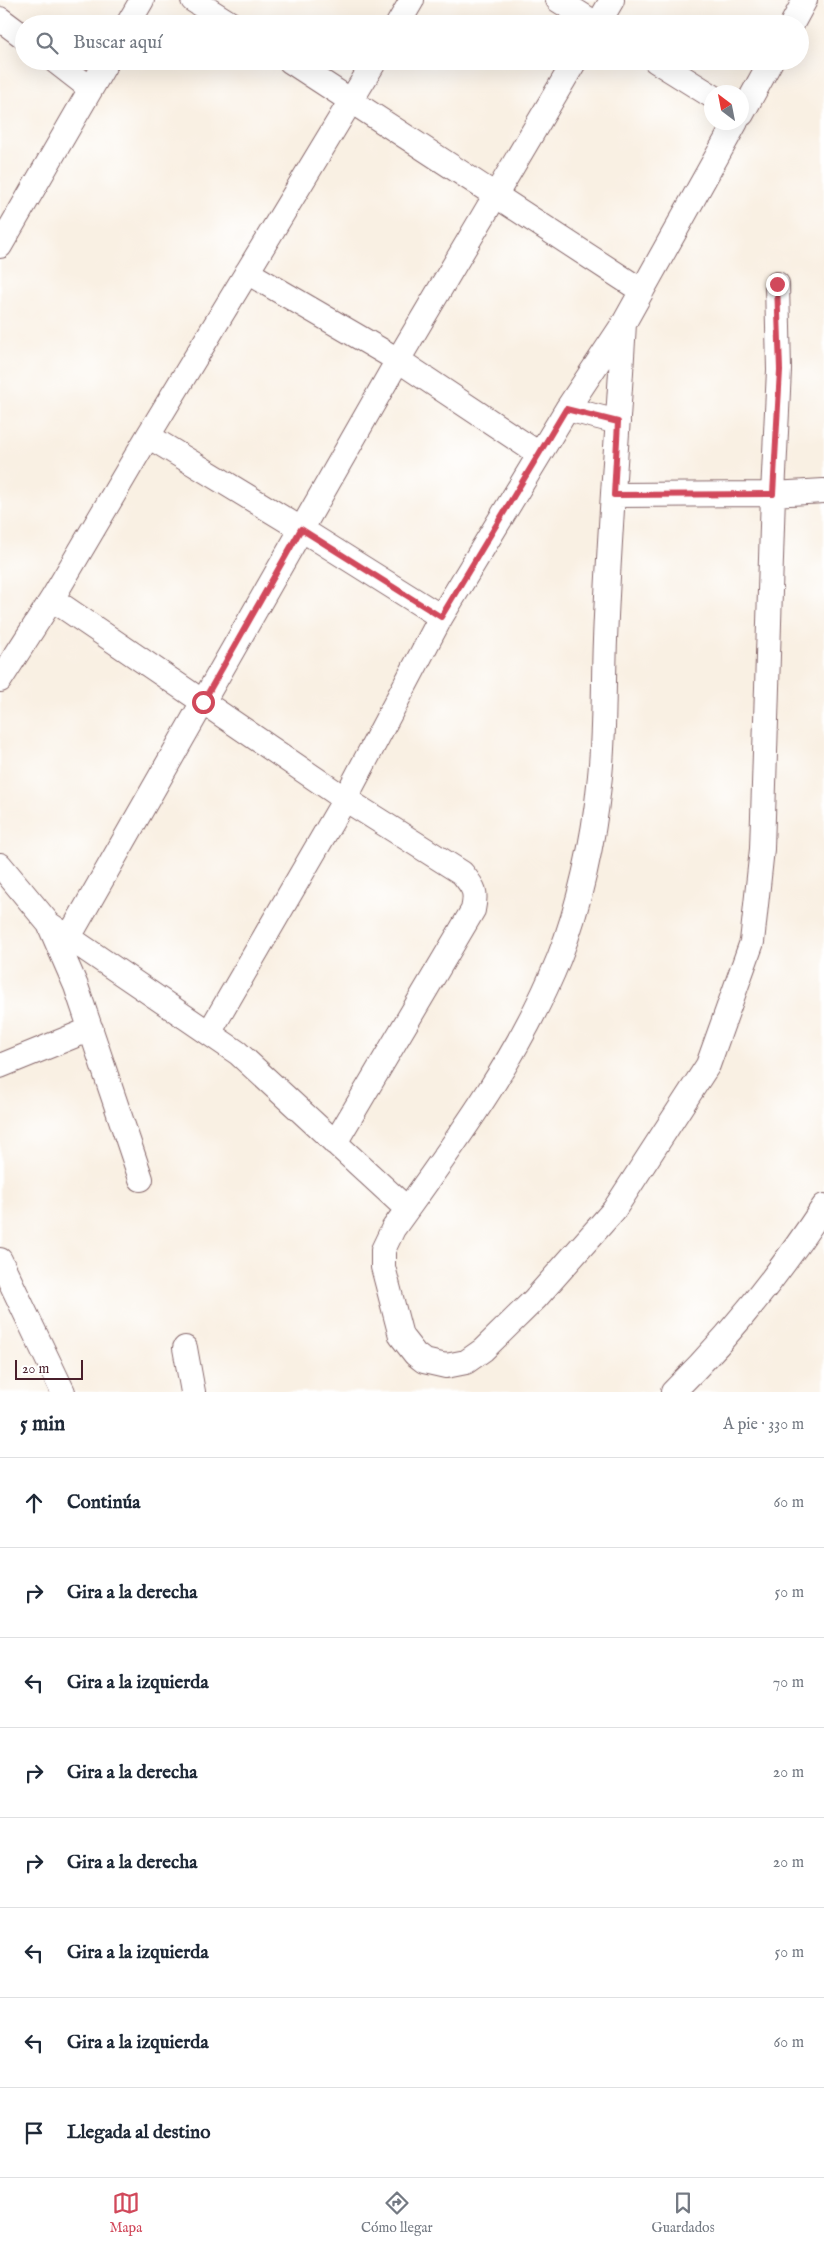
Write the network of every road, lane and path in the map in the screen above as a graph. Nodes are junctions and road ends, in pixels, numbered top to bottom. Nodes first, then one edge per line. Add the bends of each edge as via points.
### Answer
1 (142, 0) edge
2 (193, 0) edge
3 (412, 0) edge
4 (558, 0) edge
5 (612, 0) edge
6 (805, 0) edge
7 (133, 15) edge
8 (217, 15) edge
9 (403, 15) edge
10 (582, 15) edge
11 (603, 15) edge
12 (797, 15) edge
13 (0, 19) edge
14 (15, 30) edge
15 (67, 70) edge
16 (102, 70) edge
17 (304, 70) edge
18 (371, 70) edge
19 (570, 70) edge
20 (670, 70) edge
21 (766, 70) edge
22 (91, 89) junction
23 (704, 91) edge
24 (352, 101) junction
25 (749, 101) edge
26 (732, 130) edge
27 (495, 194) junction
28 (0, 246) edge
29 (247, 272) junction
30 (777, 284) dead end
31 (642, 291) junction
32 (624, 323) junction
33 (398, 360) junction
34 (566, 409) junction
35 (618, 422) junction
36 (148, 436) junction
37 (539, 454) junction
38 (824, 491) edge
39 (773, 494) junction
40 (614, 495) junction
41 (301, 529) junction
42 (52, 598) junction
43 (441, 617) junction
44 (0, 680) edge
45 (203, 702) junction
46 (345, 798) junction
47 (0, 865) edge
48 (49, 924) junction
49 (68, 937) junction
50 (91, 1029) junction
51 (209, 1034) junction
52 (0, 1066) edge
53 (335, 1143) junction
54 (142, 1179) dead end
55 (824, 1206) edge
56 (407, 1210) junction
57 (0, 1260) edge
58 (185, 1348) dead end
59 (62, 1392) edge
60 (193, 1392) edge
61 (673, 1392) edge

1 - 7 street
2 - 8 street
3 - 9 street
4 - 10 street
5 - 11 street
6 - 12 street
13 - 14 street
15 - 22 street
16 - 22 street
17 - 24 street
18 - 24 street
19 - 27 street
20 - 23 street
21 - 25 street
22 - 28 street
24 - 27 street
24 - 29 street
26 - 31 street
27 - 31 street
27 - 33 street
29 - 33 street
29 - 36 street
30 - 39 street via 780,370
31 - 32 street
32 - 34 street
32 - 35 street
33 - 37 street
33 - 41 street
34 - 35 street
34 - 37 street
35 - 40 street
36 - 41 street
36 - 42 street
37 - 43 street
38 - 39 street
39 - 40 street
39 - 56 street via 762,849 752,942 708,1065 614,1210 535,1299 483,1350 466,1362 446,1366 424,1361 401,1336 382,1258 387,1239
40 - 56 street via 600,783 580,889 560,956 538,1006 474,1115
41 - 43 street
41 - 45 street
42 - 44 street
42 - 45 street
43 - 46 street
45 - 46 street
45 - 49 street
46 - 51 street
46 - 53 street via 462,873 474,888 476,898 473,910
47 - 48 street
48 - 49 street
48 - 50 street
49 - 51 street
50 - 52 street
50 - 54 street
51 - 53 street via 238,1053
53 - 56 street
55 - 61 street via 757,1301
57 - 59 street
58 - 60 street

